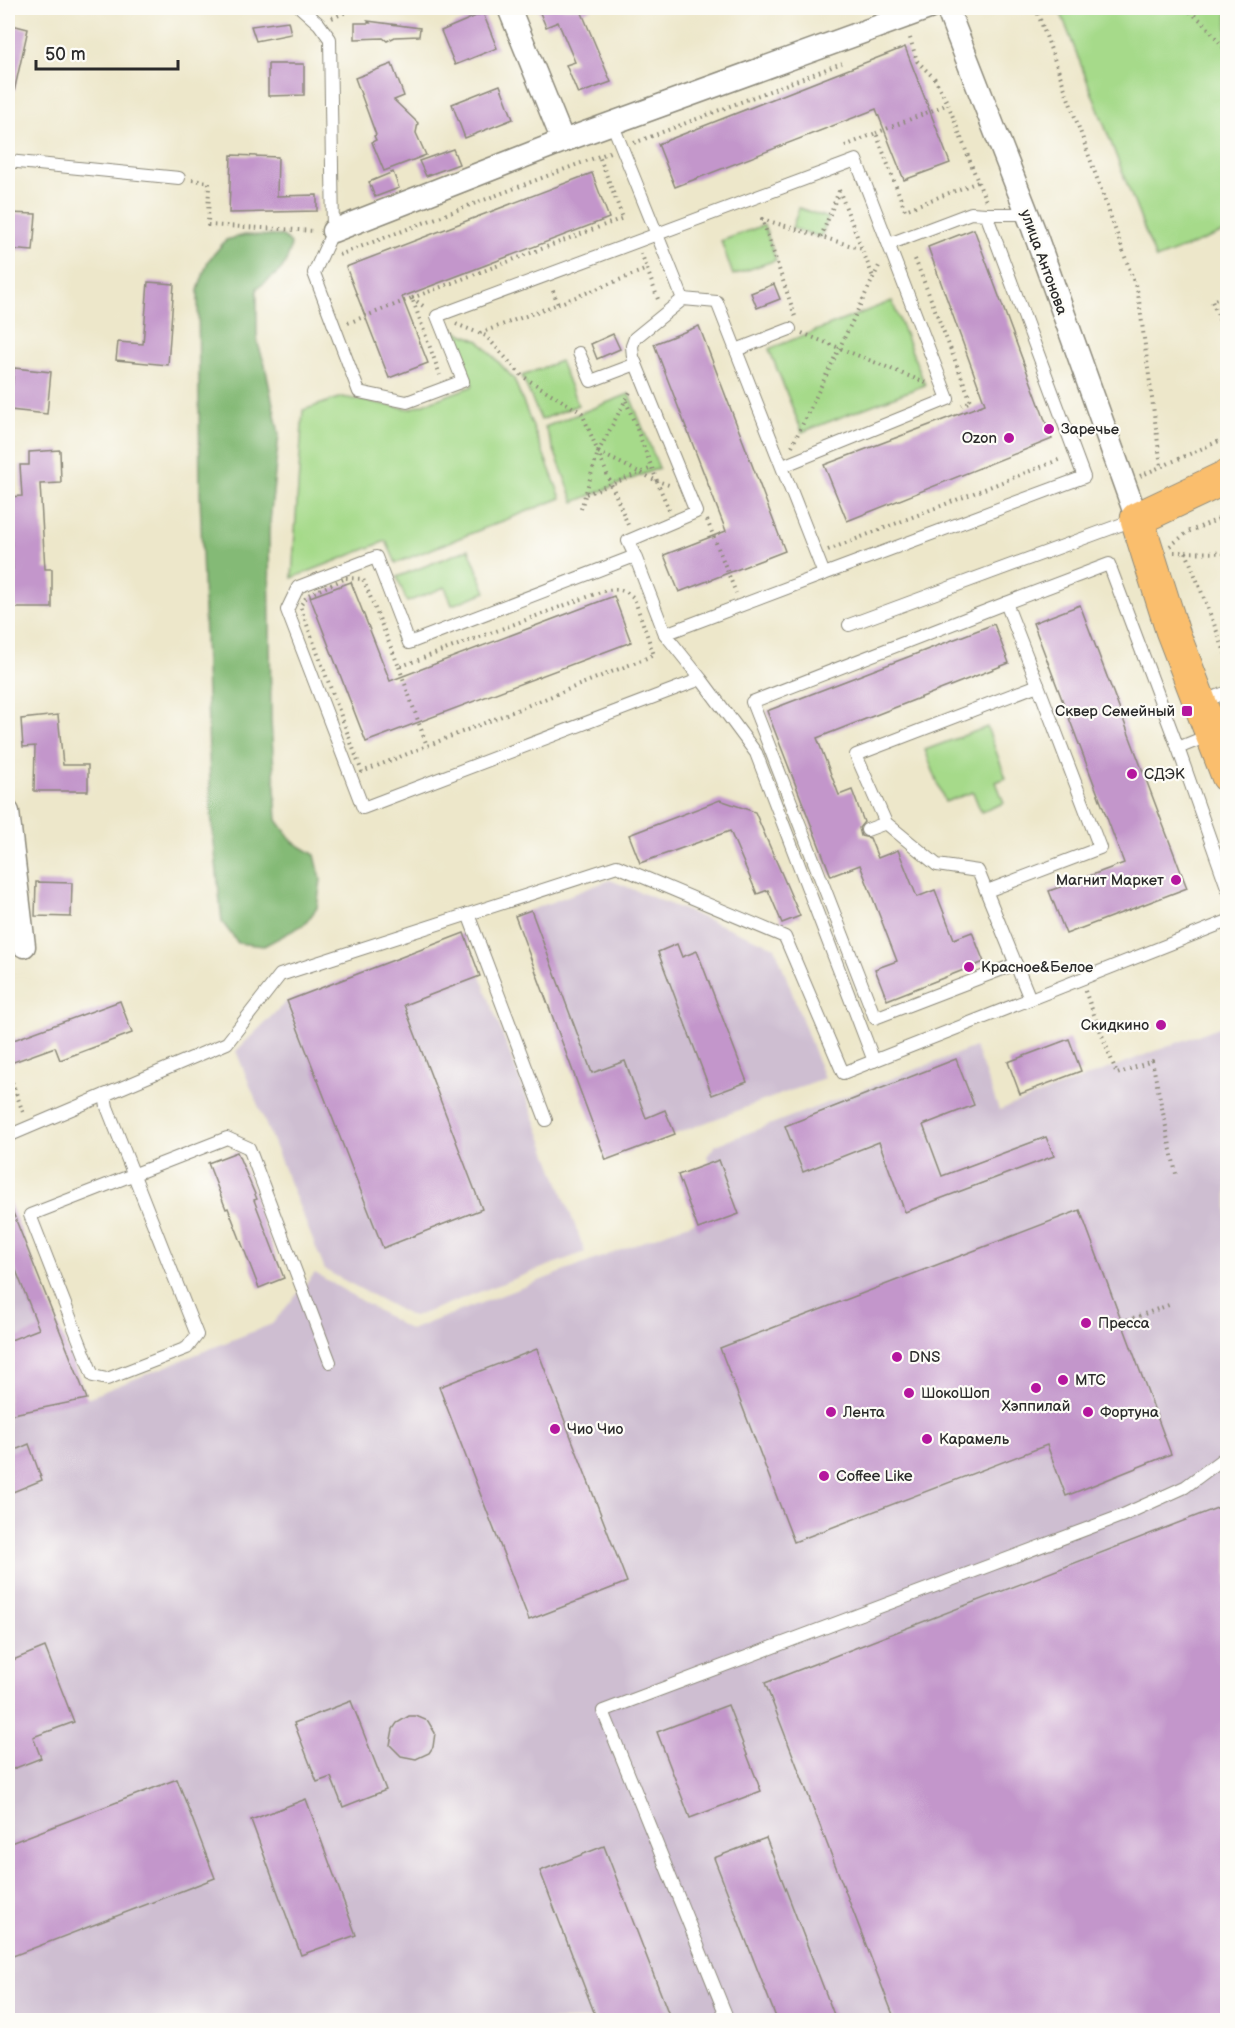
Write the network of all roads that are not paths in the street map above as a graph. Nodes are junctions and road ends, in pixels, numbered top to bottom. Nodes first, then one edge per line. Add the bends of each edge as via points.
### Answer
1 (301, 8) edge
2 (509, 8) edge
3 (928, 8) edge
4 (947, 8) edge
5 (612, 123) junction
6 (563, 141) junction
7 (8, 161) edge
8 (179, 178) dead end
9 (986, 209) junction
10 (1027, 214) junction
11 (333, 231) junction
12 (657, 233) junction
13 (889, 244) junction
14 (683, 299) junction
15 (795, 331) road end
16 (736, 350) junction
17 (579, 353) dead end
18 (638, 368) junction
19 (783, 466) junction
20 (1227, 476) edge
21 (1137, 519) junction
22 (635, 556) junction
23 (824, 574) junction
24 (1006, 603) junction
25 (849, 625) dead end
26 (665, 634) junction
27 (701, 679) junction
28 (1038, 685) junction
29 (1213, 697) edge
30 (1211, 735) junction
31 (1178, 748) junction
32 (1227, 777) edge
33 (8, 812) edge
34 (886, 823) junction
35 (867, 830) dead end
36 (1227, 890) edge
37 (987, 891) junction
38 (468, 914) junction
39 (1227, 921) edge
40 (24, 946) dead end
41 (1016, 964) junction
42 (1030, 999) junction
43 (874, 1061) junction
44 (105, 1095) junction
45 (546, 1120) dead end
46 (8, 1136) edge
47 (134, 1175) junction
48 (330, 1362) dead end
49 (1227, 1455) edge
50 (728, 2020) edge

1 - 11 lane via 330,39
2 - 6 street
3 - 5 street
4 - 10 street, улица Антонова
5 - 6 street
5 - 12 lane
6 - 11 street
7 - 8 lane
9 - 10 lane
9 - 13 lane
9 - 23 lane via 1084,477
10 - 21 street, улица Антонова
11 - 12 lane via 314,273 359,392 407,402 463,381 437,316
12 - 13 lane via 856,160
12 - 14 lane
13 - 19 lane via 948,399
14 - 16 lane via 717,302
14 - 18 lane via 635,338 632,346
15 - 16 lane
16 - 19 lane
17 - 18 lane via 591,381
18 - 22 lane via 696,512 628,541
19 - 23 lane
20 - 21 main road
21 - 25 lane
21 - 29 main road, улица Антонова via 1172,630
22 - 26 lane
22 - 27 lane via 409,643 376,557 298,587 287,610 363,808
23 - 26 lane
24 - 28 lane
24 - 31 lane via 1109,564
24 - 41 lane via 752,702 815,850 875,1017
26 - 27 lane
27 - 43 lane via 756,753
28 - 34 lane via 856,755
28 - 37 lane via 1100,848
29 - 30 main road, улица Антонова
30 - 31 lane
30 - 32 main road, улица Антонова
31 - 36 lane
33 - 40 street
34 - 35 lane
34 - 37 lane via 937,865 978,871
37 - 41 lane
38 - 43 lane via 617,866 786,937 843,1073
38 - 44 lane via 280,975 227,1043
38 - 45 lane
39 - 42 lane
41 - 42 lane
42 - 43 lane
44 - 46 lane
44 - 47 lane
47 - 47 lane via 197,1335 186,1348 107,1379 93,1376 30,1215
47 - 48 lane via 227,1138 249,1148
49 - 50 lane via 1185,1487 1121,1516 603,1711

